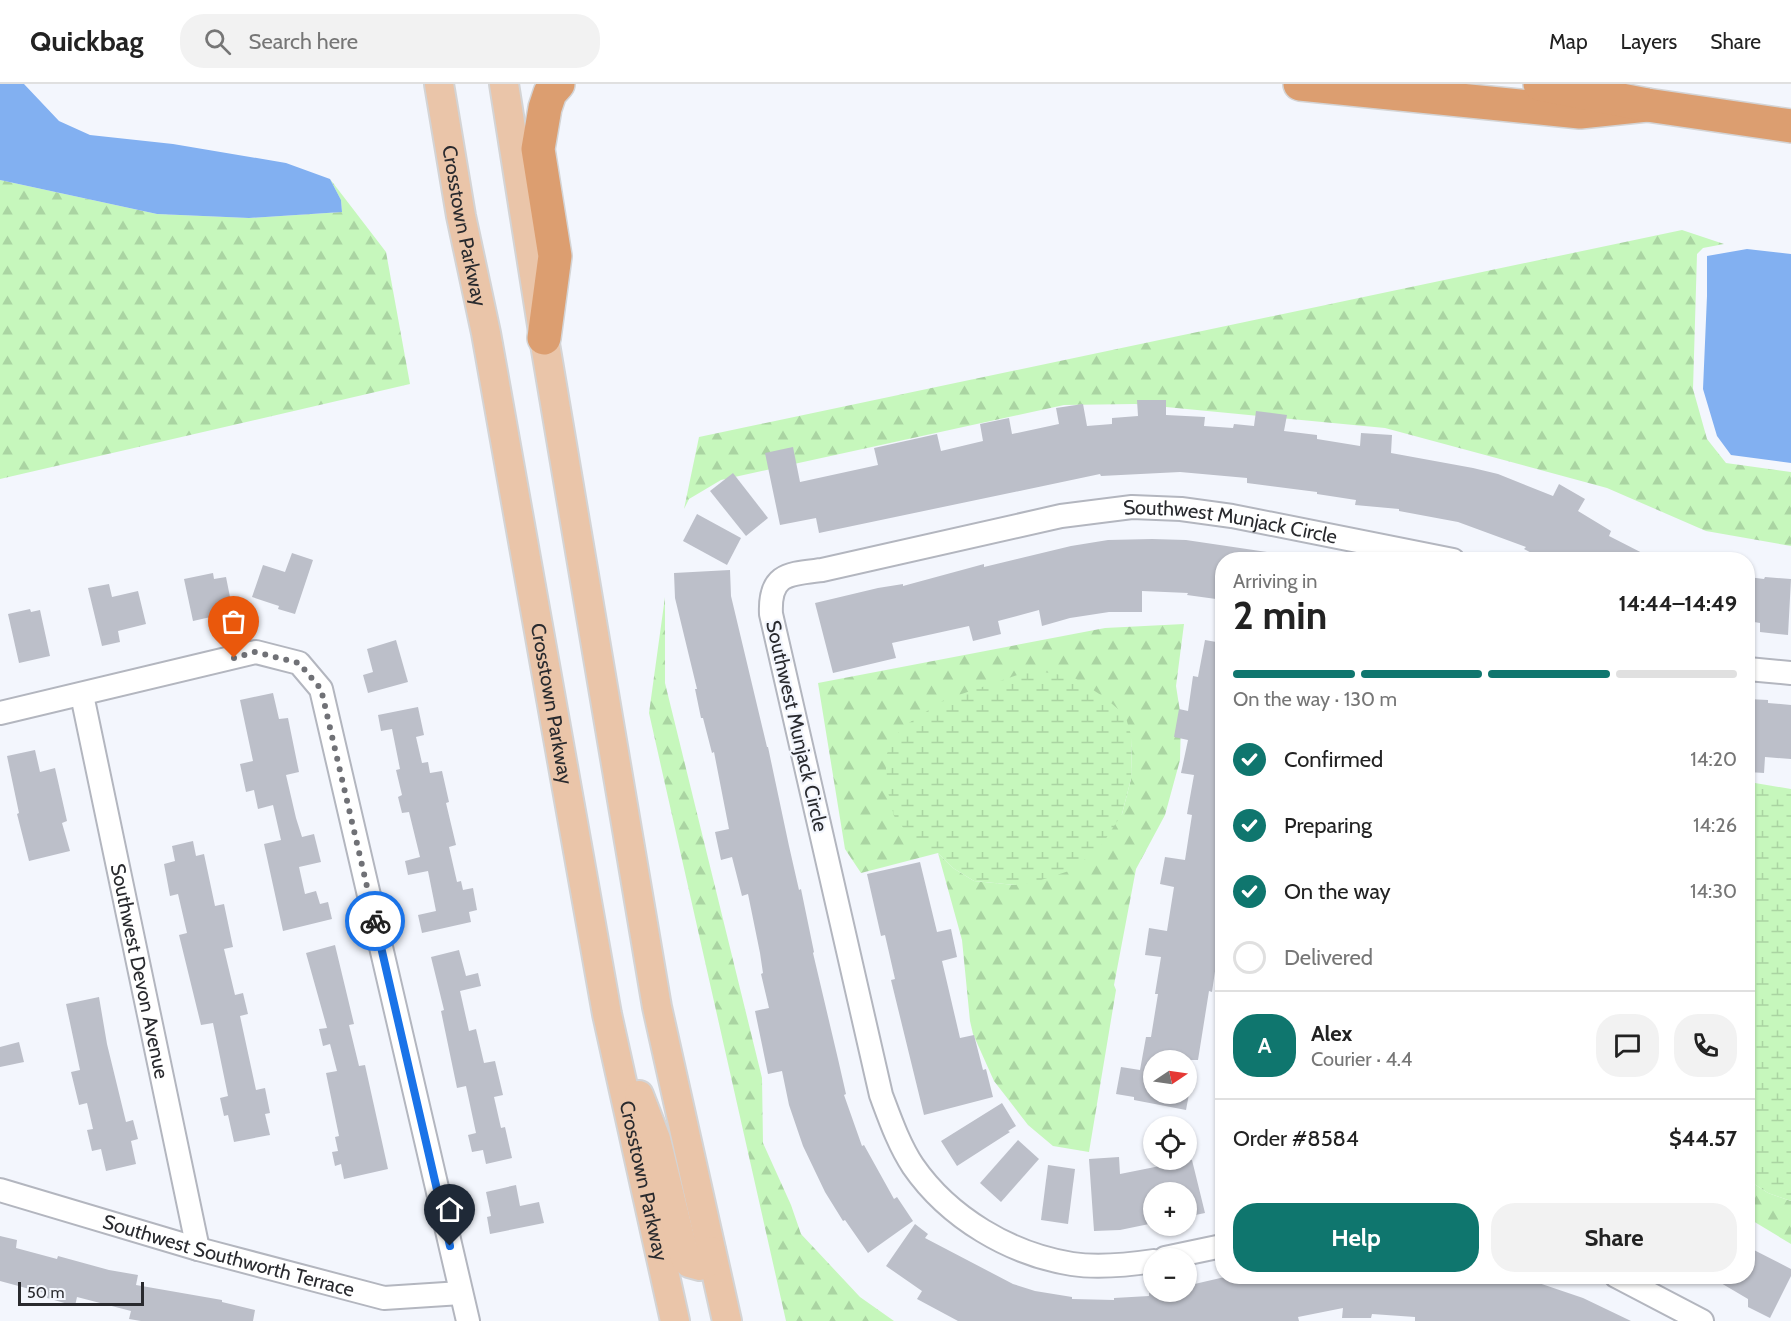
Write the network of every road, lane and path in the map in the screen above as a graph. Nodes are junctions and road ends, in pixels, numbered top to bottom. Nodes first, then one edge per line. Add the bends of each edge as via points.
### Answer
1 (439, 84) edge
2 (504, 84) edge
3 (558, 84) edge
4 (1300, 84) edge
5 (1540, 84) edge
6 (1647, 105) junction
7 (1791, 126) edge
8 (544, 338) junction
9 (1413, 552) edge
10 (1755, 670) edge
11 (1791, 673) edge
12 (82, 694) junction
13 (0, 713) edge
14 (616, 1057) junction
15 (0, 1190) edge
16 (1215, 1247) edge
17 (198, 1249) junction
18 (711, 1251) junction
19 (1197, 1251) edge
20 (1143, 1262) edge
21 (1633, 1284) edge
22 (461, 1293) junction
23 (468, 1321) edge
24 (675, 1321) edge
25 (727, 1321) edge
26 (1702, 1321) edge

1 - 14 main road, Crosstown Parkway
2 - 8 main road
3 - 8 highway via 545,108 538,149 555,256
4 - 6 highway via 1580,112
5 - 6 highway
6 - 7 highway
8 - 18 main road via 657,1007
9 - 20 street, Southwest Munjack Circle via 1232,516 1132,507 1061,516 786,575 776,586 770,602 771,614 879,1084 912,1165 940,1198 971,1224 1008,1245 1073,1264
10 - 11 street
12 - 13 street
12 - 17 street, Southwest Devon Avenue
12 - 22 street via 255,652 299,663 321,689
14 - 18 main road via 643,1103 656,1139 685,1258 700,1266 706,1263
14 - 24 main road, Crosstown Parkway
15 - 17 street, Southwest Southworth Terrace
16 - 19 street
17 - 22 street, Southwest Southworth Terrace via 384,1298
18 - 25 main road
21 - 26 street
22 - 23 street

